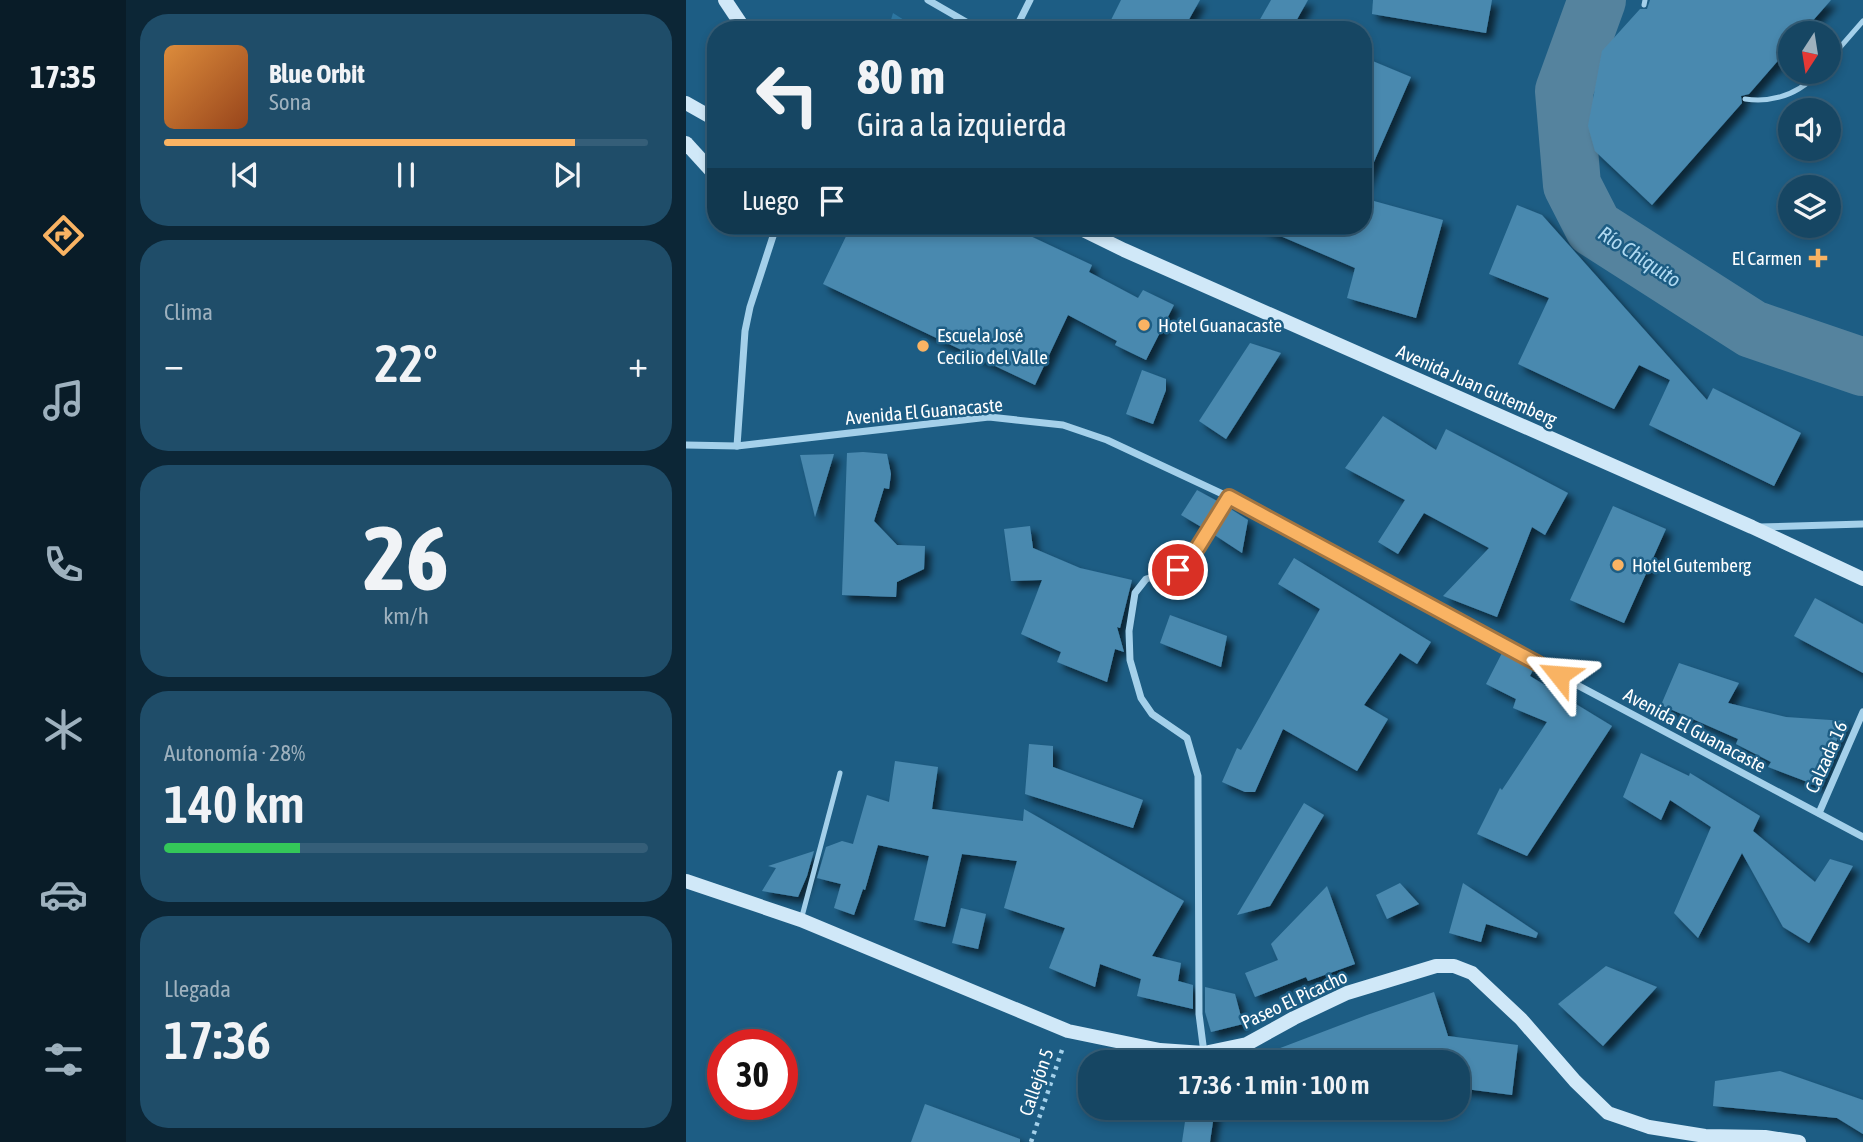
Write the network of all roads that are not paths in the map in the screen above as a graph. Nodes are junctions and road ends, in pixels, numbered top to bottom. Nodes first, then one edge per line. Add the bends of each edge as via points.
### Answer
1 (725, 0) edge
2 (928, 0) edge
3 (1030, 0) edge
4 (739, 21) edge
5 (964, 21) edge
6 (1020, 21) edge
7 (1863, 21) edge
8 (1841, 47) edge
9 (1808, 84) edge
10 (1745, 99) dead end
11 (686, 103) edge
12 (707, 115) edge
13 (686, 143) edge
14 (707, 166) edge
15 (772, 235) edge
16 (1094, 235) edge
17 (686, 445) edge
18 (737, 446) junction
19 (1229, 497) junction
20 (1863, 524) edge
21 (1752, 527) junction
22 (1863, 579) edge
23 (1863, 712) edge
24 (840, 774) dead end
25 (1819, 813) junction
26 (1863, 837) edge
27 (686, 881) edge
28 (801, 920) junction
29 (1160, 1050) edge
30 (1204, 1050) edge
31 (1218, 1050) edge
32 (1704, 1139) edge
33 (1799, 1142) edge

1 - 4 street
2 - 5 street
3 - 6 street
7 - 8 lane
9 - 10 lane via 1784,96
11 - 12 street
13 - 14 street
15 - 18 street via 745,331
16 - 21 street, Avenida Juan Gutemberg
17 - 18 street, Avenida El Guanacaste
18 - 19 street, Avenida El Guanacaste via 989,417 1028,420 1063,425 1108,440
19 - 25 street, Avenida El Guanacaste
19 - 30 street via 1178,570 1146,579 1135,593 1129,631 1130,660 1140,698 1152,714 1187,738 1198,776 1198,982
20 - 21 street
21 - 22 street, Avenida Juan Gutemberg
23 - 25 street, Calzada 16
24 - 28 lane
25 - 26 street, Avenida El Guanacaste
27 - 28 street, Paseo El Picacho
28 - 29 street, Paseo El Picacho via 1068,1031
31 - 32 street, Paseo El Picacho via 1247,1044 1348,993 1436,966 1454,966 1472,973 1521,1019 1608,1113
32 - 33 street, Paseo El Picacho via 1765,1136

